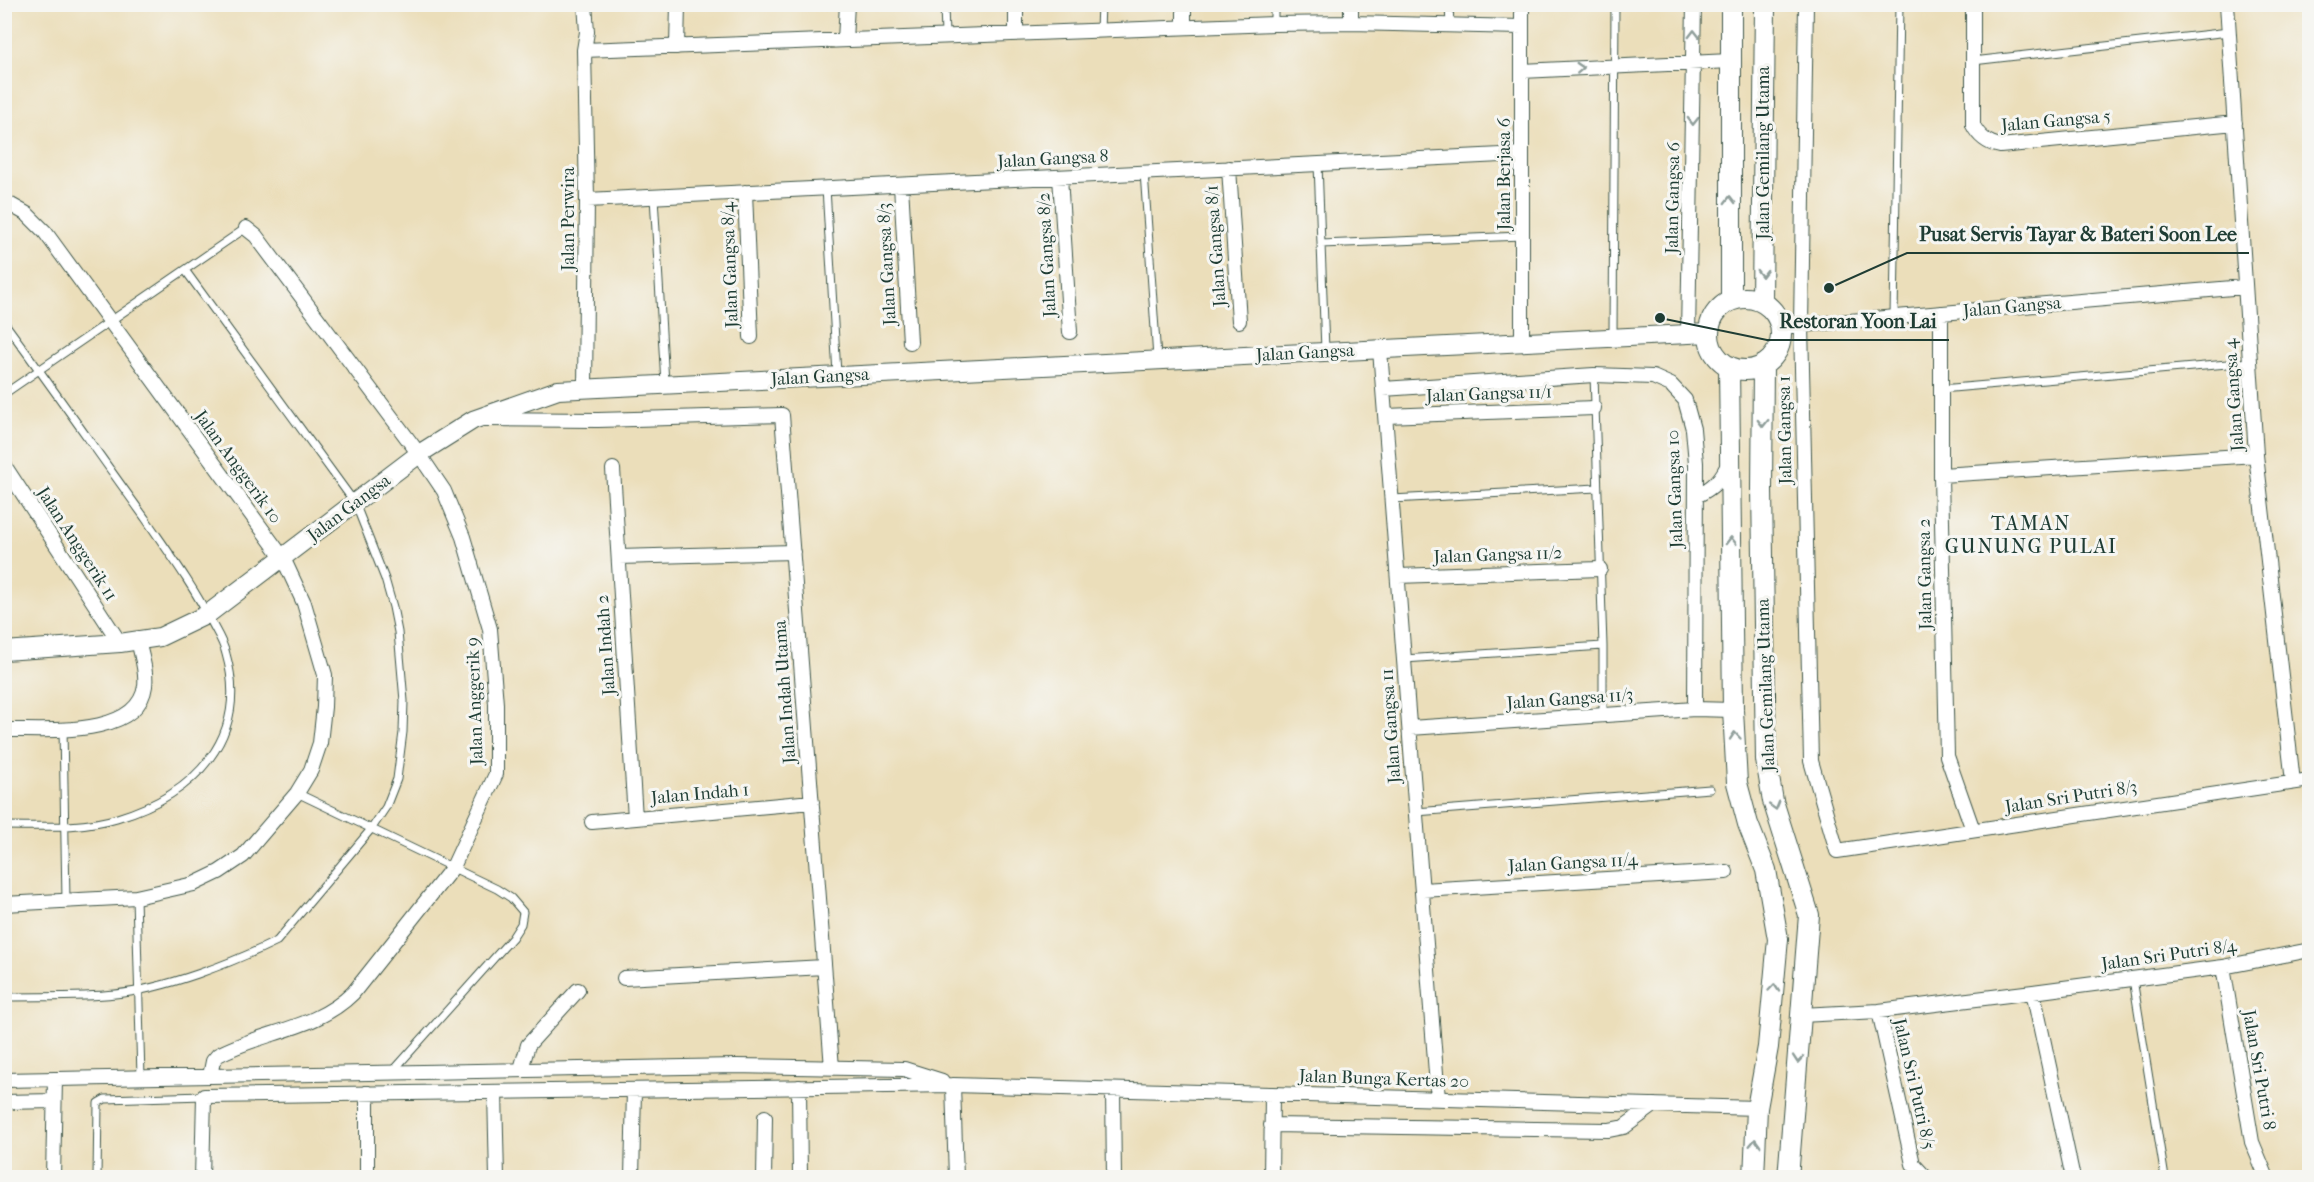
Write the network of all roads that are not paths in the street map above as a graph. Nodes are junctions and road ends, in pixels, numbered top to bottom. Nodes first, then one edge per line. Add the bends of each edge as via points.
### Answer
1 (585, 4) edge
2 (678, 4) edge
3 (847, 4) edge
4 (944, 4) edge
5 (1016, 4) edge
6 (1101, 4) edge
7 (1184, 4) edge
8 (1274, 4) edge
9 (1351, 4) edge
10 (1449, 4) edge
11 (1522, 4) edge
12 (1615, 4) edge
13 (1694, 4) edge
14 (1731, 4) edge
15 (1765, 4) edge
16 (1806, 4) edge
17 (1899, 4) edge
18 (1973, 4) edge
19 (2227, 4) edge
20 (1351, 23) junction
21 (1274, 24) junction
22 (1450, 26) junction
23 (1184, 27) junction
24 (1522, 27) junction
25 (1100, 30) junction
26 (2229, 32) junction
27 (1016, 33) junction
28 (945, 36) junction
29 (845, 40) junction
30 (677, 47) junction
31 (584, 50) junction
32 (1730, 61) junction
33 (1973, 61) junction
34 (1694, 63) junction
35 (1613, 67) junction
36 (1522, 71) junction
37 (2235, 123) junction
38 (1522, 154) junction
39 (1318, 164) junction
40 (1229, 168) junction
41 (1144, 172) junction
42 (1060, 177) junction
43 (901, 185) junction
44 (826, 188) junction
45 (745, 192) junction
46 (654, 197) junction
47 (4, 201) edge
48 (586, 201) junction
49 (246, 228) joint
50 (1522, 236) junction
51 (1321, 244) junction
52 (185, 270) junction
53 (2244, 287) junction
54 (1731, 300) junction
55 (1762, 302) junction
56 (1941, 313) junction
57 (1894, 317) junction
58 (111, 321) junction
59 (1239, 321) dead end
60 (4, 322) edge
61 (1801, 325) junction
62 (1780, 327) junction
63 (1070, 332) dead end
64 (1709, 333) junction
65 (1688, 334) junction
66 (751, 337) dead end
67 (1613, 338) junction
68 (909, 342) dead end
69 (1522, 342) junction
70 (1380, 350) junction
71 (1325, 352) junction
72 (1157, 360) junction
73 (2250, 362) junction
74 (1763, 365) junction
75 (1729, 366) junction
76 (39, 370) junction
77 (1594, 375) junction
78 (837, 376) junction
79 (666, 384) junction
80 (585, 388) junction
81 (1383, 389) junction
82 (1941, 389) junction
83 (4, 394) edge
84 (1594, 408) junction
85 (1386, 416) junction
86 (480, 417) junction
87 (419, 454) junction
88 (2256, 455) junction
89 (1730, 459) junction
90 (4, 465) edge
91 (613, 469) dead end
92 (1941, 475) junction
93 (1597, 488) junction
94 (1696, 496) junction
95 (1392, 500) junction
96 (355, 503) junction
97 (793, 552) junction
98 (619, 557) junction
99 (283, 558) junction
100 (1600, 569) junction
101 (1398, 576) junction
102 (208, 614) junction
103 (129, 641) junction
104 (1603, 646) junction
105 (4, 651) edge
106 (1404, 660) junction
107 (1695, 708) junction
108 (1733, 710) junction
109 (1603, 715) junction
110 (63, 728) junction
111 (1410, 728) junction
112 (4, 730) edge
113 (2310, 780) edge
114 (2293, 782) junction
115 (1710, 789) dead end
116 (297, 793) junction
117 (812, 802) junction
118 (1416, 812) junction
119 (635, 818) junction
120 (592, 822) dead end
121 (4, 826) edge
122 (65, 826) junction
123 (372, 828) junction
124 (1973, 830) junction
125 (1837, 851) joint
126 (453, 867) junction
127 (1726, 872) dead end
128 (1422, 890) junction
129 (136, 897) junction
130 (66, 901) junction
131 (4, 904) edge
132 (2310, 950) edge
133 (824, 967) junction
134 (2223, 967) junction
135 (624, 978) dead end
136 (2133, 978) junction
137 (578, 990) dead end
138 (138, 991) junction
139 (2033, 992) junction
140 (4, 997) edge
141 (1879, 1011) junction
142 (1801, 1015) junction
143 (832, 1068) junction
144 (521, 1069) junction
145 (393, 1071) junction
146 (210, 1076) junction
147 (141, 1077) junction
148 (55, 1079) junction
149 (4, 1080) edge
150 (953, 1085) junction
151 (799, 1087) junction
152 (634, 1090) junction
153 (1113, 1090) junction
154 (495, 1092) junction
155 (366, 1093) junction
156 (1272, 1094) junction
157 (204, 1096) junction
158 (1438, 1099) junction
159 (54, 1101) junction
160 (4, 1102) edge
161 (1654, 1105) junction
162 (1757, 1108) junction
163 (765, 1117) dead end
164 (1271, 1125) junction
165 (1752, 1175) edge
166 (53, 1178) edge
167 (97, 1178) edge
168 (202, 1178) edge
169 (367, 1178) edge
170 (497, 1178) edge
171 (632, 1178) edge
172 (764, 1178) edge
173 (800, 1178) edge
174 (956, 1178) edge
175 (1114, 1178) edge
176 (1271, 1178) edge
177 (1788, 1178) edge
178 (1926, 1178) edge
179 (2073, 1178) edge
180 (2165, 1178) edge
181 (2267, 1178) edge

1 - 31 street, Jalan Perwira
2 - 30 street
3 - 29 street
4 - 28 lane
5 - 27 street
6 - 25 lane
7 - 23 street
8 - 21 lane
9 - 20 street
10 - 22 lane
11 - 24 street, Jalan Berjasa 6
12 - 35 lane
34 -> 13 street, Jalan Gangsa 6
14 - 32 main road, Jalan Gemilang Utama
15 -> 55 main road, Jalan Gemilang Utama
16 - 61 street, Jalan Gangsa 1
17 - 57 lane
18 - 33 street, Jalan Gangsa 5
19 - 26 street, Jalan Gangsa 4
20 - 21 street
20 - 22 street
21 - 23 street
22 - 24 street
23 - 25 street
24 - 36 street, Jalan Berjasa 6
25 - 27 street
26 - 33 lane
26 - 37 street, Jalan Gangsa 4
27 - 28 street
28 - 29 street
29 - 30 street
30 - 31 street
31 - 48 street, Jalan Perwira
32 - 34 street
54 -> 32 main road, Jalan Gemilang Utama
33 - 37 street, Jalan Gangsa 5 via 1972,125 1977,134 2000,146
34 - 35 street
34 -> 65 street, Jalan Gangsa 6
36 -> 35 street
35 - 67 lane
36 - 38 street, Jalan Berjasa 6
37 - 53 street, Jalan Gangsa 4
38 - 39 street, Jalan Gangsa 8
38 - 50 street, Jalan Berjasa 6
39 - 40 street, Jalan Gangsa 8
39 - 51 lane
40 - 41 street, Jalan Gangsa 8
40 - 59 street, Jalan Gangsa 8/1
41 - 42 street, Jalan Gangsa 8
41 - 72 lane
42 - 43 street, Jalan Gangsa 8
42 - 63 street, Jalan Gangsa 8/2
43 - 44 street, Jalan Gangsa 8
43 - 68 street, Jalan Gangsa 8/3
44 - 45 street, Jalan Gangsa 8
44 - 78 lane
45 - 46 street, Jalan Gangsa 8
45 - 66 street, Jalan Gangsa 8/4
46 - 48 street, Jalan Gangsa 8
46 - 79 lane
47 - 58 street, Jalan Anggerik 10 via 27,214 45,232
48 - 80 street, Jalan Perwira
49 - 52 lane
49 - 87 street, Jalan Anggerik 9 via 256,236
50 - 51 lane
50 - 69 street, Jalan Berjasa 6
51 - 71 lane
52 - 58 lane
52 - 96 lane
53 - 56 street, Jalan Gangsa
53 - 73 street, Jalan Gangsa 4
54 - 55 main road via 1752,298
54 - 64 main road via 1713,316
55 - 62 main road via 1777,316
56 - 57 street, Jalan Gangsa
56 - 82 street, Jalan Gangsa 2
57 - 61 street, Jalan Gangsa
58 - 76 lane
58 - 99 street, Jalan Anggerik 10
60 - 76 lane
61 - 62 street, Jalan Gangsa
61 - 125 street, Jalan Gangsa 1 via 1811,761
62 - 74 main road via 1778,348
64 - 65 street, Jalan Gangsa
64 - 75 main road via 1713,350
65 - 67 street, Jalan Gangsa
67 - 69 street, Jalan Gangsa
69 - 70 street, Jalan Gangsa
70 - 71 street, Jalan Gangsa
70 - 81 street, Jalan Gangsa 11
71 - 72 street, Jalan Gangsa
72 - 78 street, Jalan Gangsa
73 - 82 lane
73 - 88 street, Jalan Gangsa 4
74 - 75 main road via 1740,370
74 -> 142 main road, Jalan Gemilang Utama via 1766,760 1773,801 1809,915
75 - 89 main road, Jalan Gemilang Utama
76 - 83 lane
76 - 102 lane via 188,579
77 - 81 street, Jalan Gangsa 10
77 - 84 lane
77 - 94 street, Jalan Gangsa 10 via 1653,377 1671,385 1685,399 1693,429
78 - 79 street, Jalan Gangsa
79 - 80 street, Jalan Gangsa
80 - 86 street, Jalan Gangsa via 558,390
81 - 85 street, Jalan Gangsa 11
82 - 92 street, Jalan Gangsa 2
84 - 85 street, Jalan Gangsa 11/1
84 - 93 lane
85 - 95 street, Jalan Gangsa 11
86 - 87 street, Jalan Gangsa
86 - 97 street, Jalan Indah Utama via 598,420 782,415
87 - 96 street, Jalan Gangsa
87 - 126 street, Jalan Anggerik 9 via 444,491 463,537 491,639 496,774
88 - 92 street
88 - 114 street, Jalan Gangsa 4
89 - 94 street via 1718,482
108 -> 89 main road, Jalan Gemilang Utama
90 - 103 street, Jalan Anggerik 11
91 - 98 street, Jalan Indah 2
92 - 124 street, Jalan Gangsa 2 via 1947,756
93 - 95 lane
93 - 100 lane
94 - 107 street, Jalan Gangsa 10
95 - 101 street, Jalan Gangsa 11
96 - 99 street, Jalan Gangsa
96 - 123 lane via 393,607 404,701 397,779
97 - 98 street
97 - 117 street, Jalan Indah Utama
98 - 119 street, Jalan Indah 2
99 - 102 street, Jalan Gangsa
99 - 116 street, Jalan Anggerik 10 via 304,603 324,675 320,743 311,771
100 - 101 street, Jalan Gangsa 11/2
100 - 104 lane
101 - 106 street, Jalan Gangsa 11
102 - 103 street, Jalan Gangsa via 160,637
102 - 122 lane via 226,651 233,685 230,713 207,763 173,795 117,818
103 - 105 street, Jalan Gangsa
103 - 110 street, Jalan Anggerik 11 via 145,674 141,701 124,717 97,727
104 - 106 lane
104 - 109 lane
106 - 111 street, Jalan Gangsa 11
107 - 108 street, Jalan Gangsa 11/3
107 - 109 street, Jalan Gangsa 11/3
162 -> 108 main road, Jalan Gemilang Utama via 1768,1047 1778,939 1766,870 1737,783
109 - 111 street, Jalan Gangsa 11/3
110 - 112 street, Jalan Anggerik 11
110 - 122 lane
111 - 118 street, Jalan Gangsa 11
113 - 114 street, Jalan Sri Putri 8/3
114 - 124 street, Jalan Sri Putri 8/3
115 - 118 lane
116 - 123 lane
116 - 129 street, Jalan Anggerik 10 via 243,856 219,873 194,884
117 - 119 street, Jalan Indah 1
117 - 133 street, Jalan Indah Utama
118 - 128 street, Jalan Gangsa 11
119 - 120 street, Jalan Indah 1
121 - 122 lane
122 - 130 lane
123 - 126 lane
123 - 138 lane via 277,941
124 - 125 street, Jalan Sri Putri 8/3
126 - 145 lane via 511,898 523,912 521,924
126 - 146 street, Jalan Anggerik 9 via 367,977 341,1004 313,1022 218,1055
127 - 128 street, Jalan Gangsa 11/4
128 - 158 street, Jalan Gangsa 11
129 - 130 street, Jalan Anggerik 10
129 - 138 lane
130 - 131 street, Jalan Anggerik 10
132 - 134 street, Jalan Sri Putri 8/4
133 - 135 street
133 - 143 street, Jalan Indah Utama
134 - 136 street, Jalan Sri Putri 8/4
134 - 181 street, Jalan Sri Putri 8 via 2252,1142
136 - 139 street, Jalan Sri Putri 8/4
136 - 180 lane
137 - 144 street via 528,1045
138 - 140 lane
138 - 147 lane
139 - 141 street, Jalan Sri Putri 8/4
139 - 179 street
141 - 142 street, Jalan Sri Putri 8/4
141 - 178 street, Jalan Sri Putri 8/5 via 1913,1164
142 -> 177 main road, Jalan Gemilang Utama
143 - 144 street
143 - 150 street via 904,1069
144 - 145 street
145 - 146 street
146 - 147 street
147 - 148 street
148 - 149 street
148 - 159 street
150 - 151 street
150 - 153 street, Jalan Bunga Kertas 20
150 - 174 street
151 - 152 street
151 - 173 street
152 - 154 street
152 - 171 street
153 - 156 street, Jalan Bunga Kertas 20
153 - 175 street
154 - 155 street
154 - 170 street
155 - 157 street
155 - 169 street
156 - 158 street, Jalan Bunga Kertas 20
156 - 164 street
157 - 167 lane via 105,1099 98,1103
157 - 168 street
158 - 161 street, Jalan Bunga Kertas 20
159 - 160 street
159 - 166 street
161 - 162 street, Jalan Bunga Kertas 20
161 - 164 street via 1624,1127 1609,1130
165 -> 162 main road, Jalan Gemilang Utama
163 - 172 street
164 - 176 street

